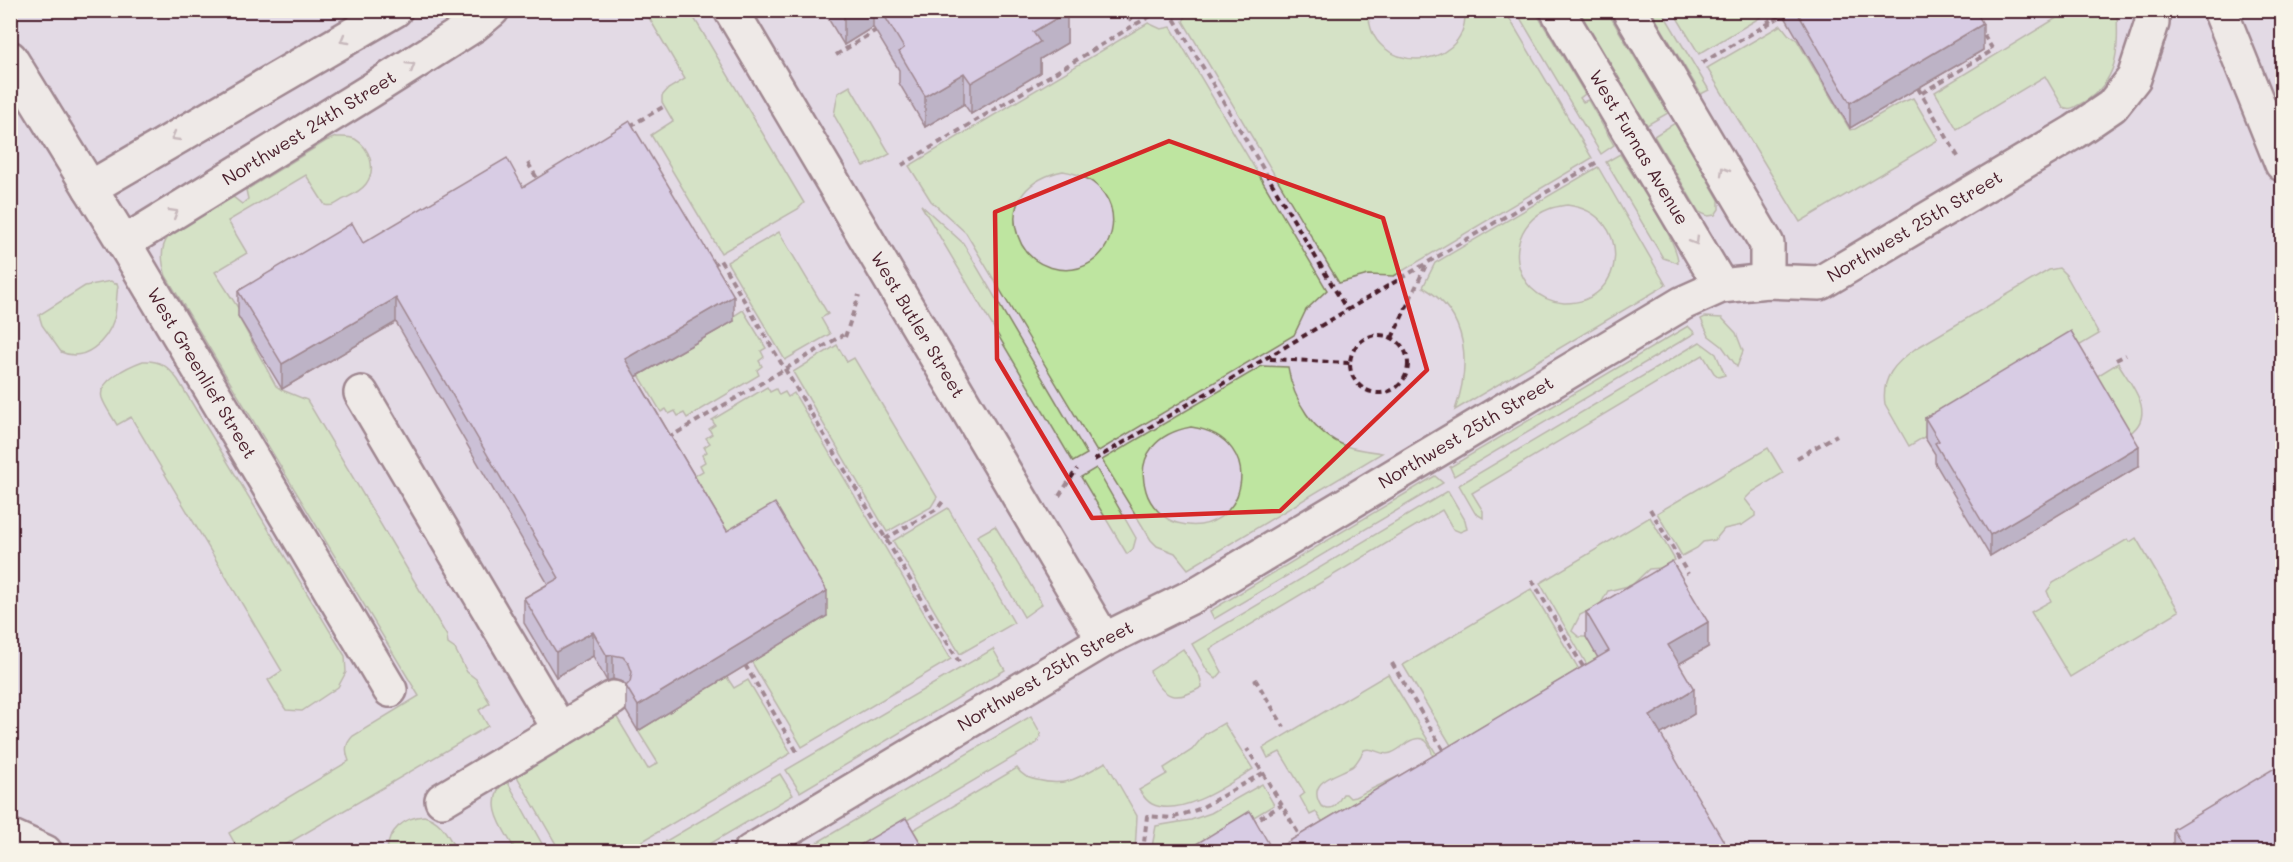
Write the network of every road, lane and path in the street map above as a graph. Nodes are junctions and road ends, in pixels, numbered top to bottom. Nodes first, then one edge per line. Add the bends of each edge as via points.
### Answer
1 (395, 10) edge
2 (492, 10) edge
3 (730, 10) edge
4 (1119, 10) edge
5 (1162, 10) edge
6 (1169, 10) edge
7 (1557, 10) edge
8 (1629, 10) edge
9 (1763, 10) edge
10 (2220, 10) edge
11 (1152, 13) edge
12 (1783, 15) dead end
13 (2152, 17) edge
14 (1976, 20) edge
15 (1770, 23) junction
16 (1136, 24) junction
17 (884, 26) edge
18 (1981, 30) junction
19 (1974, 34) edge
20 (836, 55) dead end
21 (10, 58) edge
22 (1699, 65) dead end
23 (1918, 88) edge
24 (1922, 93) junction
25 (663, 107) dead end
26 (628, 128) edge
27 (1950, 144) dead end
28 (1599, 161) dead end
29 (528, 163) dead end
30 (2283, 164) edge
31 (902, 165) dead end
32 (549, 175) edge
33 (539, 181) junction
34 (531, 186) edge
35 (90, 188) junction
36 (123, 243) junction
37 (1426, 263) junction
38 (705, 272) edge
39 (1767, 281) junction
40 (1721, 286) junction
41 (859, 294) dead end
42 (1347, 310) junction
43 (1392, 338) junction
44 (2126, 355) dead end
45 (1268, 359) junction
46 (2116, 360) dead end
47 (1350, 363) junction
48 (784, 369) junction
49 (362, 393) dead end
50 (661, 429) edge
51 (1837, 435) dead end
52 (667, 439) junction
53 (660, 443) edge
54 (1797, 458) dead end
55 (1094, 460) dead end
56 (1077, 469) dead end
57 (1059, 497) dead end
58 (944, 500) dead end
59 (1650, 509) dead end
60 (885, 539) junction
61 (1688, 574) dead end
62 (1532, 580) dead end
63 (1104, 640) junction
64 (958, 662) dead end
65 (1392, 663) dead end
66 (745, 665) edge
67 (1589, 676) edge
68 (1255, 679) dead end
69 (390, 690) dead end
70 (613, 698) dead end
71 (1284, 727) dead end
72 (560, 730) junction
73 (1247, 750) dead end
74 (799, 755) dead end
75 (1449, 760) edge
76 (1263, 773) junction
77 (442, 800) dead end
78 (1282, 805) junction
79 (1242, 828) edge
80 (10, 836) edge
81 (1306, 846) edge
82 (45, 852) edge
83 (750, 852) edge
84 (1143, 852) edge

1 -> 35 lane
36 -> 2 lane, Northwest 24th Street via 360,98
3 - 63 lane, West Butler Street
4 - 16 path
5 - 11 path
6 - 42 path
7 -> 40 lane, West Furnas Avenue
39 -> 8 lane via 1767,244
9 - 15 path
10 - 30 lane
11 - 16 path
12 - 15 path
13 - 39 lane, Northwest 25th Street via 2134,78 2112,106 1820,283
14 - 18 path
15 - 22 path
16 - 31 path
17 - 20 path
18 - 19 path
18 - 24 path via 1993,50
21 - 35 lane, West Greenlief Street
23 - 24 path
24 - 27 path
25 - 26 path
28 - 37 path
29 - 33 path
32 - 33 path
33 - 34 path
35 - 36 lane, West Greenlief Street
36 - 69 lane, West Greenlief Street
37 - 42 path
37 - 43 path
38 - 48 path via 720,260
39 - 40 lane, Northwest 25th Street
40 - 63 lane, Northwest 25th Street via 1683,303 1195,595
41 - 48 path via 844,336
42 - 45 path
43 - 47 path via 1364,339 1356,346
43 - 47 path via 1404,350 1408,367 1394,389 1377,393 1361,387
44 - 46 path
45 - 47 path
45 - 55 path
48 - 52 path
48 - 60 path
49 - 72 lane
50 - 52 path
51 - 54 path
52 - 53 path
56 - 57 path
58 - 60 path via 937,509
59 - 61 path
60 - 64 path
62 - 67 path
63 - 83 lane, Northwest 25th Street
65 - 75 path
66 - 74 path
68 - 71 path
70 - 72 lane
72 - 77 lane
73 - 76 path
76 - 78 path
76 - 84 path via 1199,809 1172,818 1147,816
78 - 79 path
78 - 81 path
80 - 82 lane

